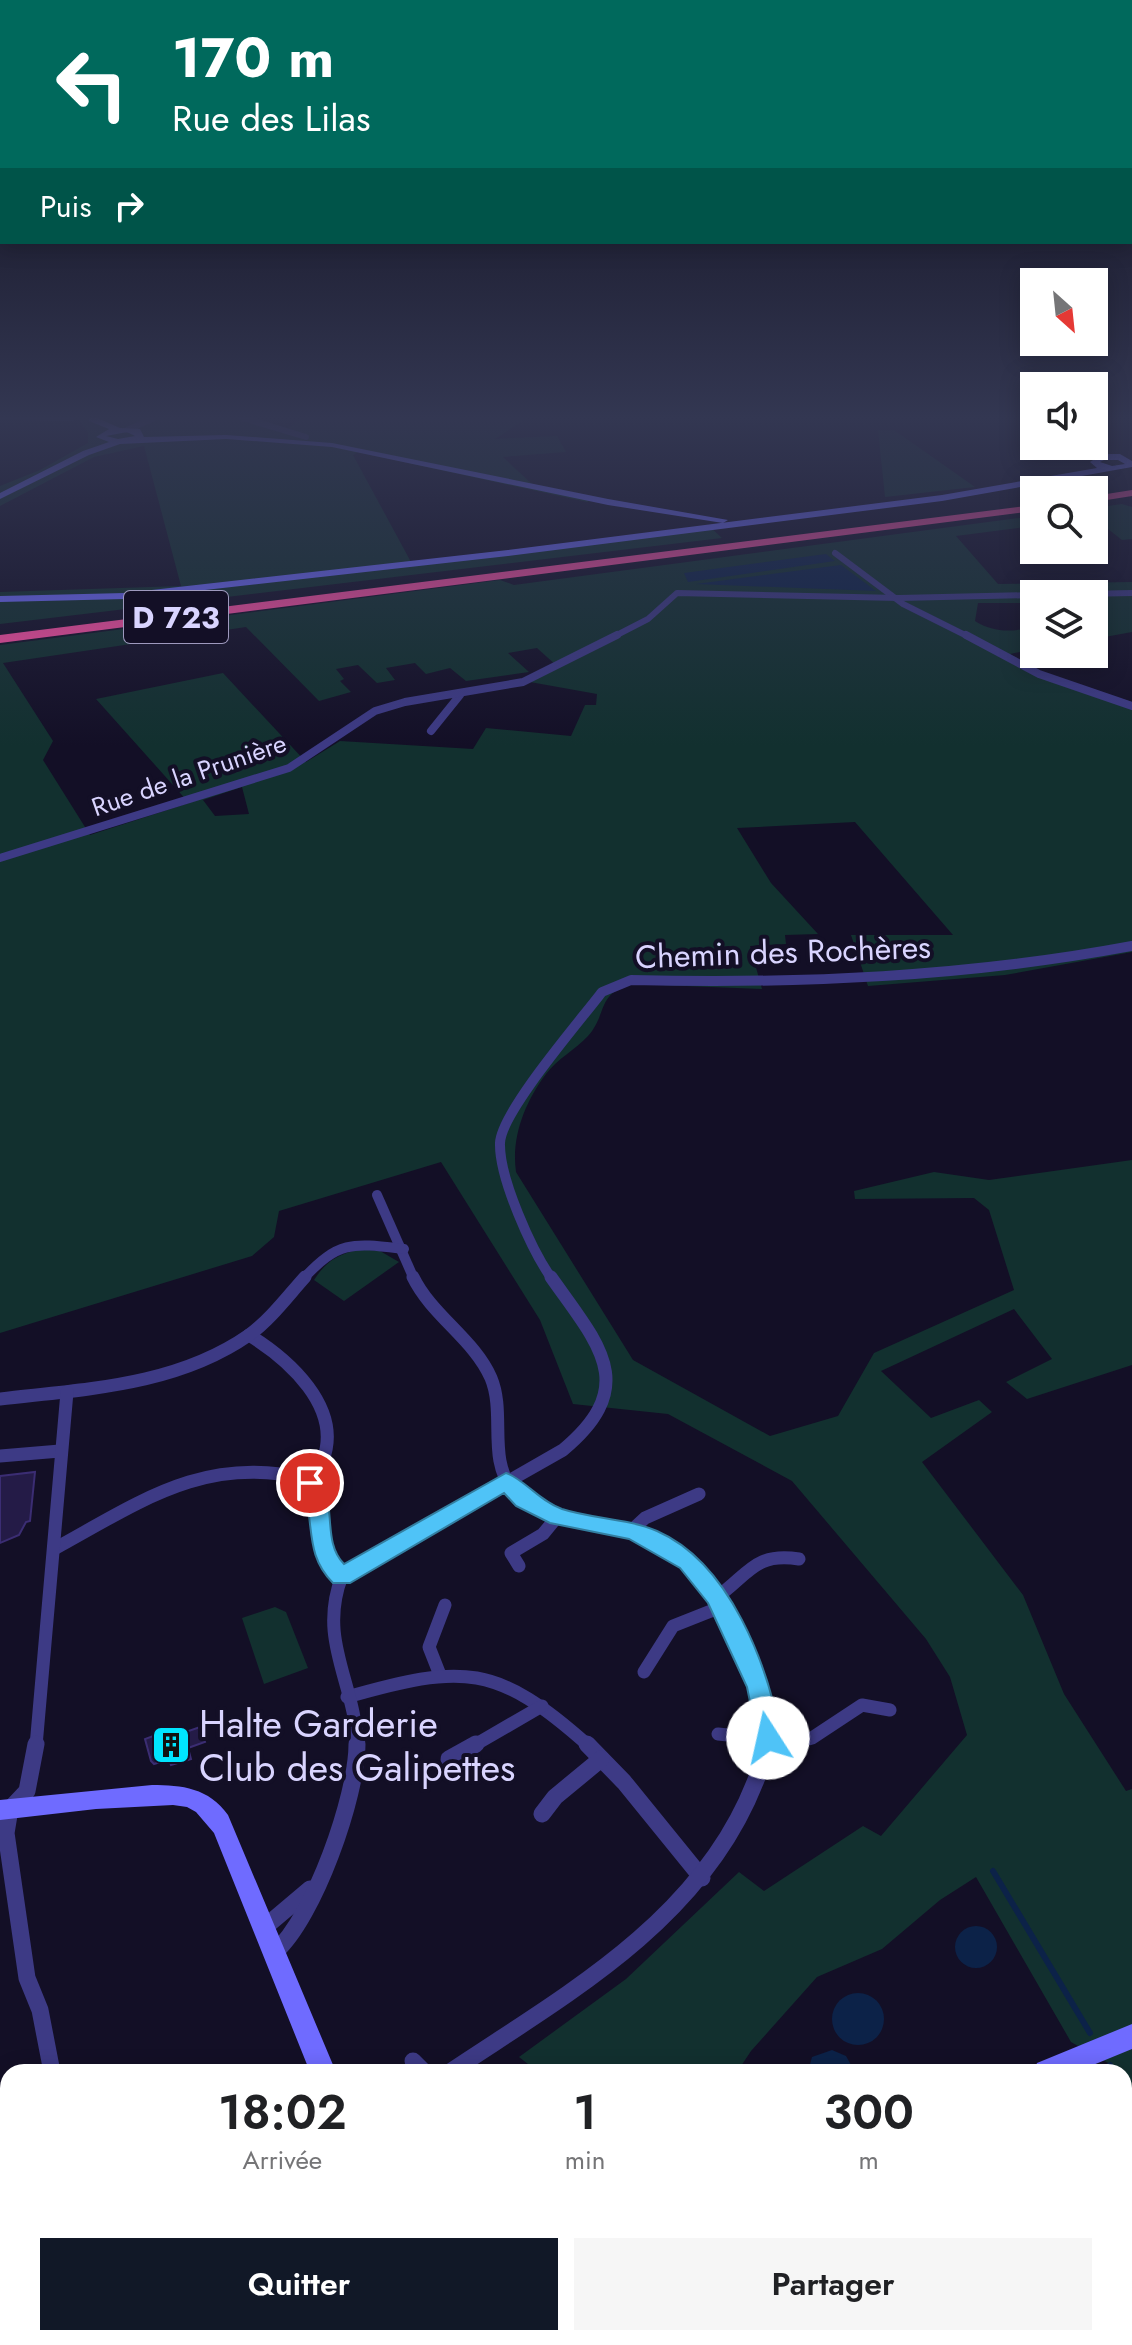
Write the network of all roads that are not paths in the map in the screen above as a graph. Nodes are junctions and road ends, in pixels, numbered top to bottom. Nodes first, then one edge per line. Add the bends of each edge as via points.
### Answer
1 (721, 526) edge
2 (859, 526) edge
3 (869, 526) edge
4 (835, 553) dead end
5 (1108, 593) edge
6 (1132, 593) edge
7 (1020, 595) edge
8 (894, 597) junction
9 (0, 599) edge
10 (0, 630) edge
11 (0, 640) edge
12 (460, 695) junction
13 (1132, 706) edge
14 (431, 731) dead end
15 (0, 858) edge
16 (1132, 946) edge
17 (377, 1195) dead end
18 (404, 1249) junction
19 (249, 1335) junction
20 (67, 1392) junction
21 (0, 1399) edge
22 (60, 1451) junction
23 (0, 1456) edge
24 (307, 1479) junction
25 (506, 1481) junction
26 (699, 1494) dead end
27 (557, 1517) junction
28 (631, 1531) junction
29 (54, 1549) junction
30 (799, 1559) dead end
31 (519, 1566) dead end
32 (342, 1576) junction
33 (719, 1602) junction
34 (445, 1605) dead end
35 (644, 1672) dead end
36 (440, 1675) junction
37 (347, 1697) junction
38 (542, 1706) junction
39 (890, 1710) dead end
40 (718, 1734) dead end
41 (768, 1738) junction
42 (449, 1759) dead end
43 (601, 1759) junction
44 (5, 1810) edge
45 (542, 1814) dead end
46 (702, 1878) junction
47 (314, 1886) junction
48 (265, 1927) junction
49 (275, 1952) junction
50 (1132, 2036) edge
51 (50, 2064) edge
52 (320, 2064) edge
53 (462, 2064) edge
54 (1065, 2064) edge

1 - 9 main road via 125,596
2 - 10 highway, D 723
3 - 11 highway, D 723
4 - 8 street
5 - 6 street
7 - 8 street, Rue de la Prunière
8 - 12 street, Rue de la Prunière via 685,591 657,613 523,682
8 - 13 street via 1039,674
12 - 14 street
12 - 15 street, Rue de la Prunière via 389,706 289,768
16 - 25 street, Chemin des Rochères via 992,969 768,983 631,980 602,992 513,1110 500,1141 537,1256 582,1320 604,1365 608,1390 601,1409 579,1437
17 - 18 street
18 - 19 street via 358,1244 326,1254 285,1303
18 - 25 street via 425,1298 488,1371 496,1392 499,1463
19 - 20 street via 156,1378
19 - 24 street via 295,1367 322,1410 323,1461
20 - 21 street
20 - 22 street
22 - 23 street
22 - 29 street
24 - 29 street via 249,1470 204,1476 154,1493
24 - 32 street via 316,1489 329,1564
25 - 27 street via 524,1500
25 - 32 street
26 - 28 street via 645,1518
27 - 28 street
27 - 31 street via 543,1534 511,1553
28 - 33 street via 688,1561
29 - 44 street via 34,1767 27,1791
30 - 33 street via 763,1557
32 - 37 street via 331,1594 331,1627
33 - 35 street via 673,1626
33 - 41 street via 759,1687
34 - 36 street via 429,1647
36 - 37 street
36 - 38 street via 502,1685
37 - 47 street via 357,1758 351,1792
38 - 42 street
38 - 43 street
39 - 41 street via 877,1703 851,1707 810,1738 796,1743
40 - 41 street
41 - 46 street via 744,1814
43 - 45 street
43 - 46 street
44 - 48 main road via 184,1795 203,1802 223,1828
44 - 51 street via 27,1978 40,2010
46 - 53 street via 628,1950
47 - 48 street
47 - 49 street via 291,1938
48 - 49 main road
49 - 52 main road
50 - 54 main road

